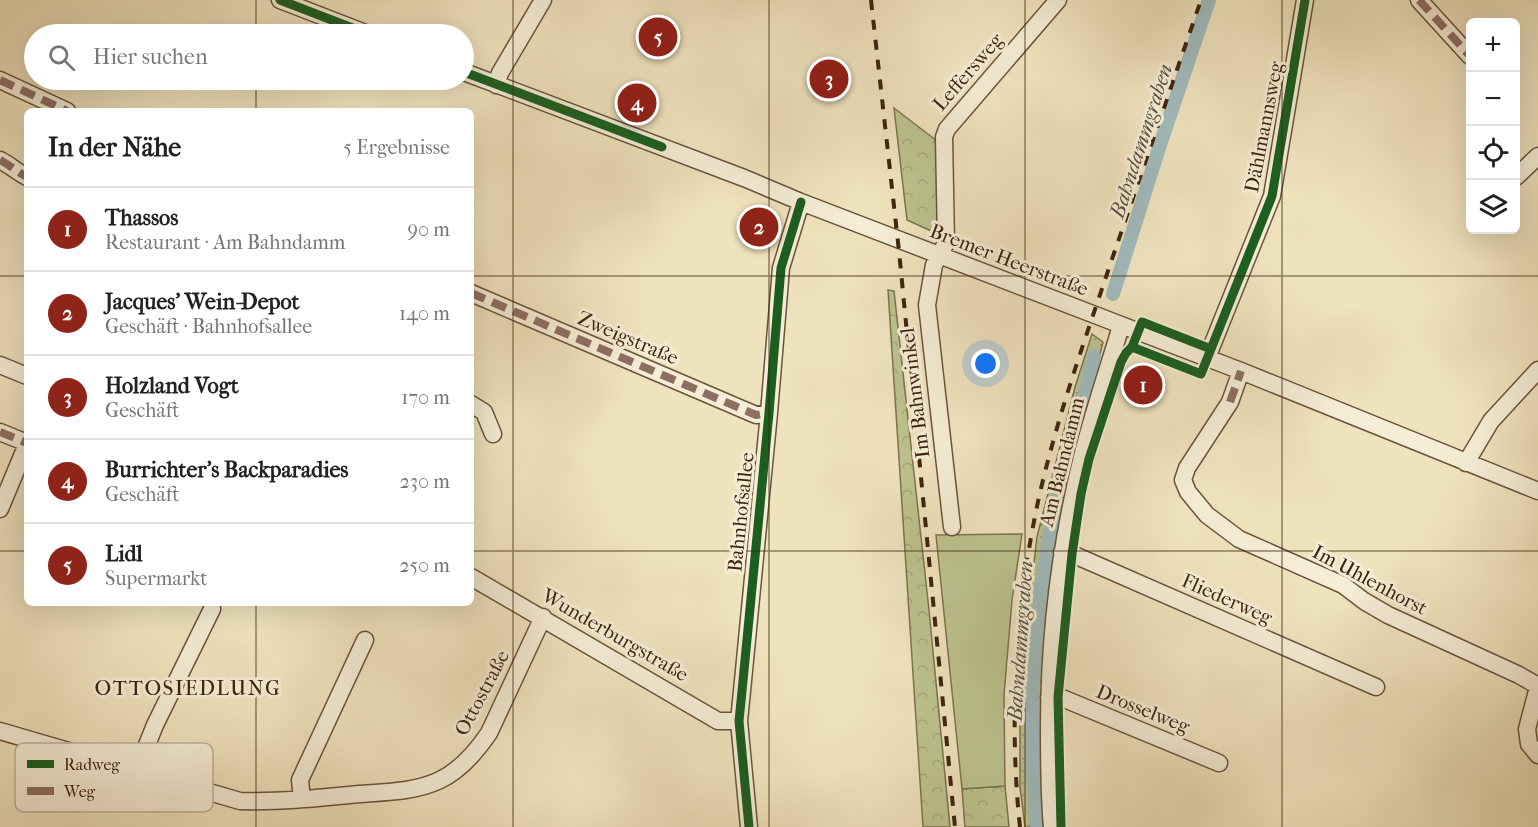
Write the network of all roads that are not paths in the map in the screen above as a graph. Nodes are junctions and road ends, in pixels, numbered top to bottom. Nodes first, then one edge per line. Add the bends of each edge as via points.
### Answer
1 (280, 0) edge
2 (543, 0) edge
3 (1058, 0) edge
4 (1305, 0) edge
5 (1419, 0) edge
6 (342, 24) edge
7 (1466, 52) edge
8 (474, 76) edge
9 (0, 80) edge
10 (496, 85) junction
11 (61, 108) edge
12 (1538, 156) edge
13 (0, 160) edge
14 (1520, 172) edge
15 (24, 176) edge
16 (801, 202) junction
17 (940, 256) junction
18 (474, 294) edge
19 (1121, 326) junction
20 (1207, 358) junction
21 (0, 365) edge
22 (1538, 370) edge
23 (1241, 371) junction
24 (24, 375) edge
25 (474, 406) edge
26 (769, 414) junction
27 (0, 432) edge
28 (493, 434) dead end
29 (24, 442) edge
30 (24, 450) edge
31 (1466, 463) junction
32 (1538, 490) edge
33 (0, 509) edge
34 (952, 527) dead end
35 (1062, 552) junction
36 (474, 579) edge
37 (212, 609) dead end
38 (543, 617) junction
39 (365, 640) dead end
40 (1538, 686) edge
41 (1376, 687) dead end
42 (1049, 697) junction
43 (740, 721) junction
44 (0, 731) edge
45 (40, 743) edge
46 (148, 743) edge
47 (1538, 755) edge
48 (1219, 763) dead end
49 (213, 793) edge
50 (302, 799) junction
51 (749, 827) edge
52 (1052, 827) edge

1 - 6 street
2 - 10 street
3 - 17 street, Leffersweg via 947,129 946,243
4 - 20 street, Dählmannsweg via 1272,196
5 - 7 street
8 - 10 street, Bremer Heerstraße
9 - 11 street
10 - 16 street, Bremer Heerstraße
12 - 14 street
13 - 15 street
16 - 17 street, Bremer Heerstraße
16 - 26 street, Bahnhofsallee via 781,268
17 - 19 street, Bremer Heerstraße
17 - 34 street, Im Bahnwinkel via 934,265 928,296 928,324
18 - 26 street, Zweigstraße via 756,415
19 - 20 street, Bremer Heerstraße
19 - 35 street, Am Bahndamm via 1082,456
20 - 23 street, Bremer Heerstraße
21 - 24 street
22 - 31 street via 1491,421
23 - 31 street, Bremer Heerstraße
23 - 40 street, Im Uhlenhorst via 1230,402 1183,480 1207,515 1239,539 1343,585 1388,615
25 - 28 street via 484,412
26 - 43 street, Bahnhofsallee
27 - 29 street
30 - 33 street
31 - 32 street, Bremer Heerstraße
35 - 41 street, Fliederweg
35 - 42 street, Am Bahndamm
36 - 38 street, Wunderburgstraße
37 - 46 street
38 - 43 street, Wunderburgstraße via 718,721
38 - 50 street, Ottostraße via 489,733 459,769 429,785 407,790
39 - 50 street via 300,780
40 - 47 street, Im Uhlenhorst via 1527,729 1529,744
42 - 48 street, Drosselweg via 1062,698
42 - 52 street, Am Bahndamm
43 - 51 street, Bahnhofsallee
44 - 45 street, Ottostraße
49 - 50 street, Ottostraße via 240,801

